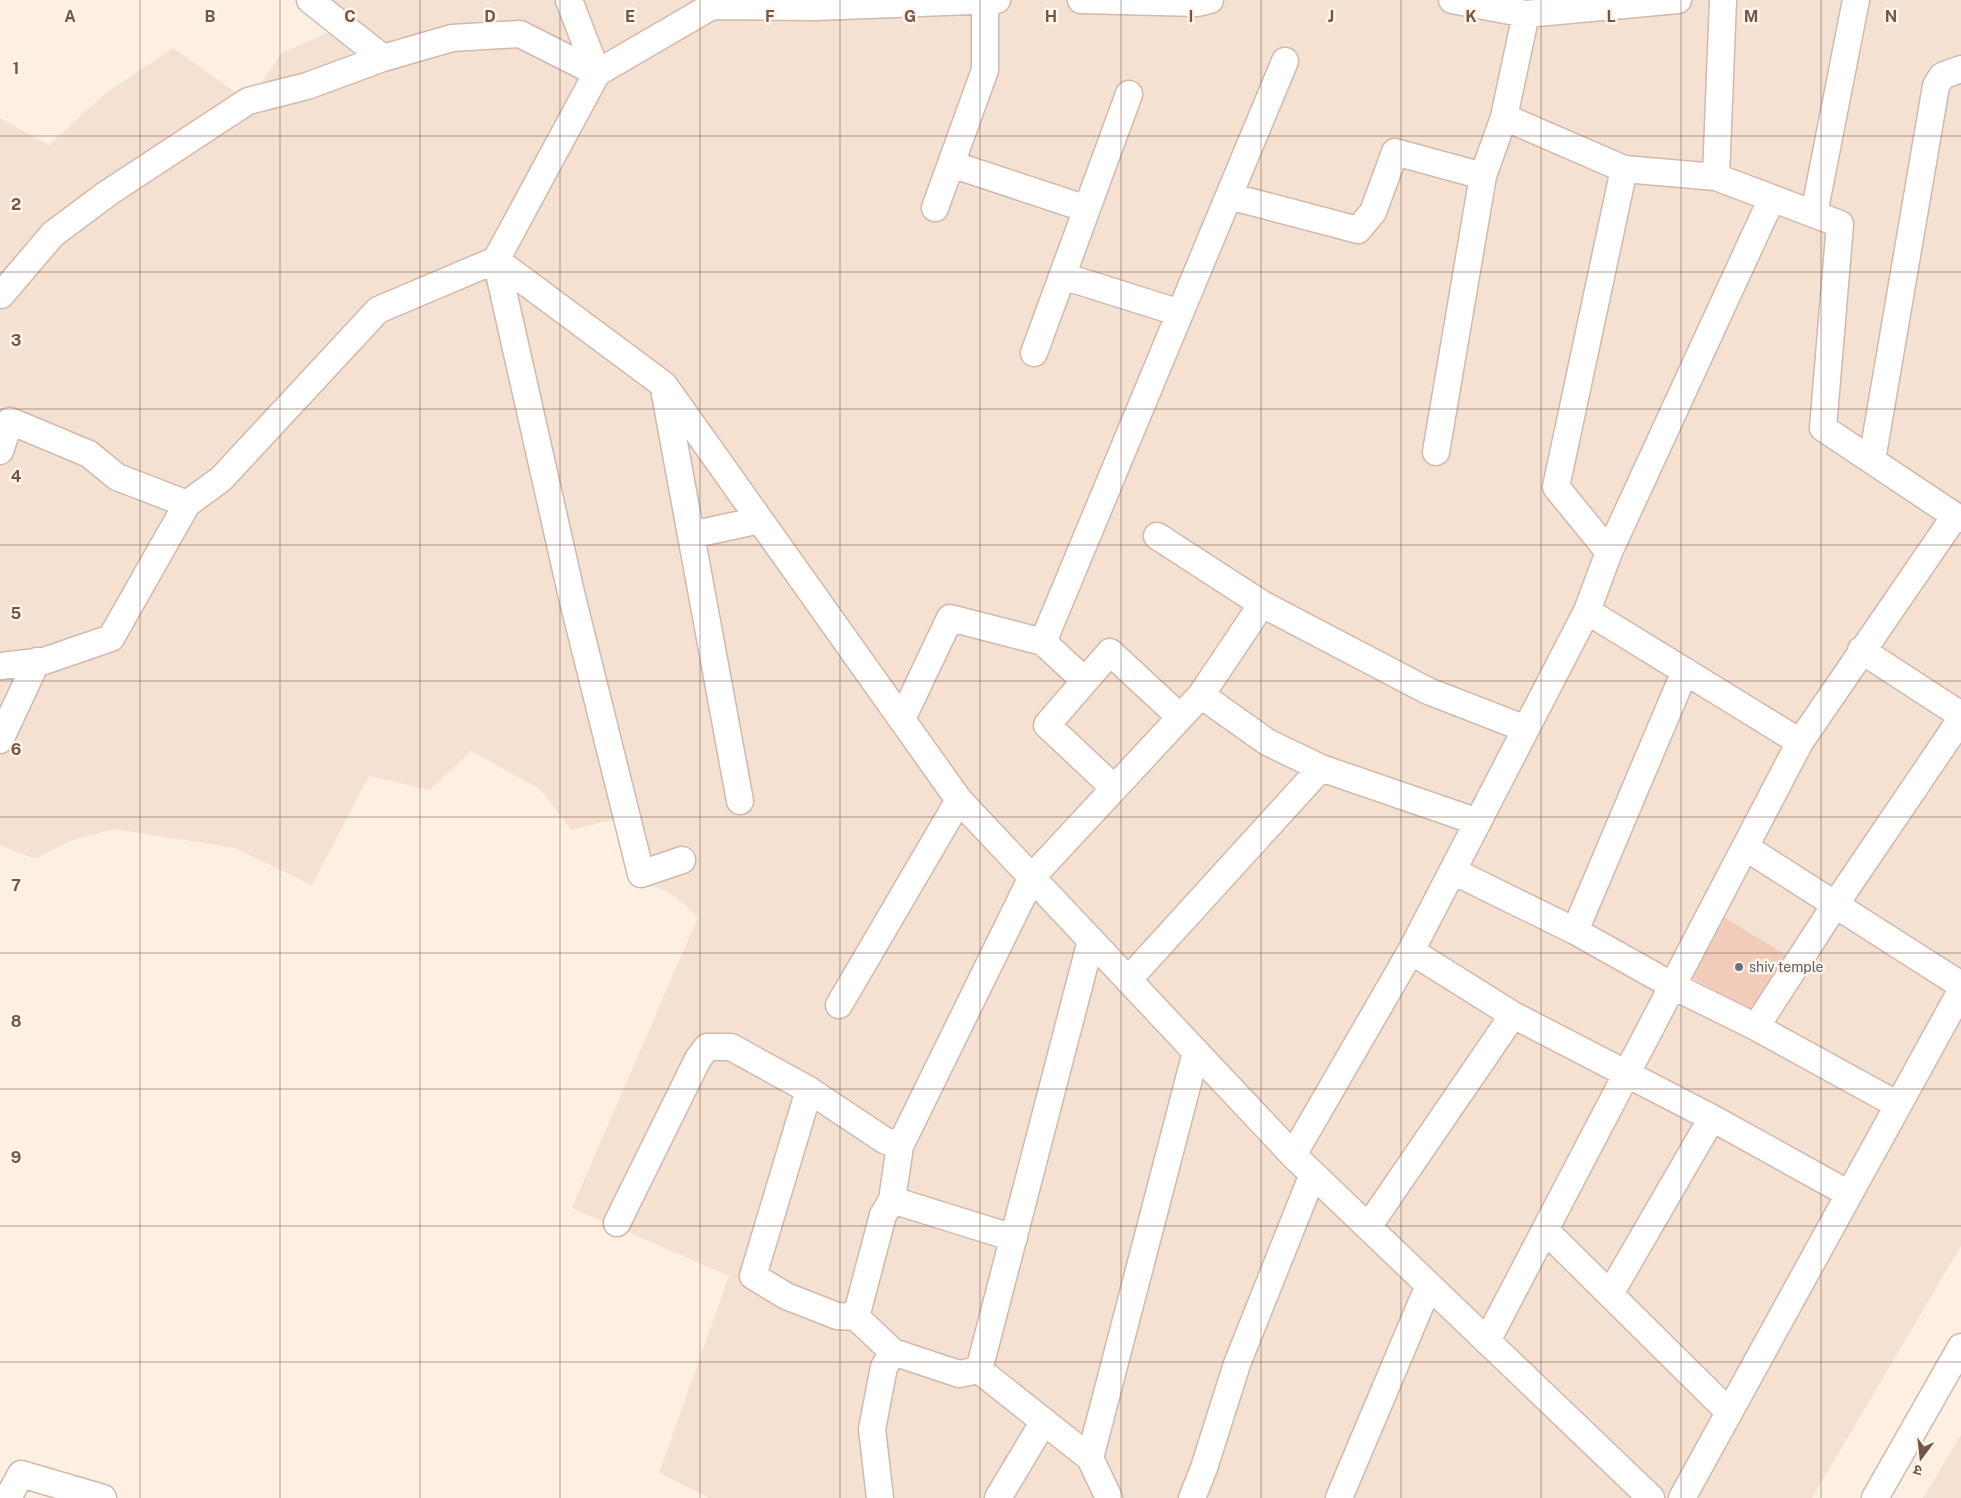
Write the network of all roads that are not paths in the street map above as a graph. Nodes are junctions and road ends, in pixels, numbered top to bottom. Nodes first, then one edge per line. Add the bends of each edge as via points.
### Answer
1 (310, 0) edge
2 (569, 0) edge
3 (984, 0) edge
4 (997, 0) edge
5 (1081, 0) edge
6 (1210, 0) edge
7 (1452, 0) edge
8 (1678, 0) edge
9 (1723, 0) edge
10 (1856, 0) edge
11 (716, 3) edge
12 (1526, 14) junction
13 (383, 58) junction
14 (1285, 61) dead end
15 (1961, 69) edge
16 (597, 73) junction
17 (1129, 94) dead end
18 (1504, 116) junction
19 (951, 164) junction
20 (1624, 169) junction
21 (1483, 176) junction
22 (1716, 177) junction
23 (1229, 196) junction
24 (1772, 198) junction
25 (935, 208) dead end
26 (1087, 209) junction
27 (1814, 214) junction
28 (496, 260) junction
29 (1062, 276) junction
30 (1, 295) edge
31 (1180, 313) junction
32 (1034, 353) dead end
33 (664, 385) junction
34 (0, 451) edge
35 (1436, 452) dead end
36 (1872, 460) junction
37 (187, 504) junction
38 (1958, 518) edge
39 (760, 520) junction
40 (691, 535) junction
41 (1157, 536) dead end
42 (1609, 552) junction
43 (1262, 604) junction
44 (1587, 611) junction
45 (1043, 642) junction
46 (1862, 650) junction
47 (37, 661) junction
48 (0, 666) edge
49 (1685, 671) junction
50 (1085, 681) junction
51 (1201, 695) junction
52 (1961, 715) edge
53 (1180, 717) junction
54 (902, 719) junction
55 (1961, 719) edge
56 (1526, 729) junction
57 (0, 740) edge
58 (1800, 742) junction
59 (1321, 768) junction
60 (1114, 788) junction
61 (959, 800) junction
62 (740, 801) dead end
63 (1478, 822) junction
64 (1745, 847) junction
65 (682, 860) dead end
66 (1453, 871) junction
67 (1032, 877) junction
68 (1836, 906) junction
69 (1575, 931) junction
70 (1091, 940) junction
71 (1411, 951) junction
72 (1128, 980) junction
73 (1961, 985) edge
74 (1673, 986) junction
75 (1961, 991) edge
76 (838, 1005) dead end
77 (1513, 1015) junction
78 (1756, 1027) junction
79 (1196, 1052) junction
80 (1626, 1074) junction
81 (809, 1090) junction
82 (1898, 1105) junction
83 (1712, 1118) junction
84 (900, 1146) junction
85 (1293, 1155) junction
86 (1313, 1174) junction
87 (1849, 1194) junction
88 (892, 1200) junction
89 (617, 1224) dead end
90 (1368, 1227) junction
91 (1545, 1230) junction
92 (1014, 1238) junction
93 (1429, 1285) junction
94 (1610, 1294) junction
95 (856, 1318) junction
96 (1487, 1341) junction
97 (1961, 1347) edge
98 (893, 1352) junction
99 (979, 1370) junction
100 (1730, 1412) junction
101 (1044, 1421) junction
102 (1090, 1458) junction
103 (8, 1498) edge
104 (103, 1498) edge
105 (880, 1498) edge
106 (998, 1498) edge
107 (1109, 1498) edge
108 (1192, 1498) edge
109 (1339, 1498) edge
110 (1651, 1498) edge
111 (1682, 1498) edge
112 (1875, 1498) edge

1 - 13 street
2 - 16 street
3 - 4 street
3 - 11 street via 816,7
3 - 19 street via 985,70
5 - 6 street via 1198,3
7 - 12 street
8 - 12 street
9 - 22 street
10 - 27 street
11 - 16 street
12 - 18 street
13 - 16 street via 452,38 520,34
13 - 30 street via 307,86 248,101 108,193 53,234
14 - 23 street
15 - 36 street via 1942,76 1936,86
16 - 28 street
17 - 26 street
18 - 20 street
18 - 21 street
19 - 25 street
19 - 26 street
20 - 22 street
20 - 42 street via 1556,487
21 - 23 street via 1395,152 1373,212 1358,230
21 - 35 street
22 - 24 street
23 - 31 street
24 - 27 street
24 - 42 street
26 - 29 street
27 - 36 street via 1840,224 1823,428
28 - 33 street
28 - 37 street via 378,310 221,479
28 - 65 street via 572,597 641,874
29 - 31 street
29 - 32 street
31 - 45 street
33 - 39 street
33 - 40 street
34 - 37 street via 10,421 88,454 117,476
36 - 38 street
37 - 47 street via 111,638
38 - 46 street
39 - 40 street
39 - 54 street
40 - 62 street
41 - 43 street
42 - 44 street
43 - 51 street
43 - 56 street via 1428,691
44 - 49 street
44 - 56 street
45 - 50 street
45 - 54 street via 950,618
46 - 52 street
46 - 58 street
47 - 48 street
47 - 57 street
49 - 58 street
49 - 69 street
50 - 53 street via 1110,652
50 - 60 street via 1046,725
51 - 53 street
51 - 59 street via 1267,742
53 - 60 street
54 - 61 street
55 - 68 street
56 - 63 street
58 - 64 street
59 - 63 street
59 - 72 street
60 - 67 street
61 - 67 street
61 - 76 street
63 - 66 street
64 - 68 street
64 - 74 street
66 - 69 street
66 - 71 street
67 - 70 street
67 - 84 street
68 - 73 street
68 - 78 street
69 - 74 street
70 - 72 street
70 - 92 street
71 - 77 street
71 - 85 street
72 - 79 street
74 - 78 street
74 - 80 street
75 - 82 street
77 - 80 street
77 - 90 street
78 - 82 street
79 - 85 street
79 - 102 street
80 - 83 street
80 - 91 street
81 - 84 street via 884,1140
81 - 89 street via 731,1047 707,1047 698,1059
81 - 95 street via 753,1276 786,1296 837,1316
82 - 87 street
83 - 87 street
83 - 94 street
84 - 88 street
85 - 86 street
86 - 90 street
86 - 108 street via 1237,1364
87 - 100 street
88 - 92 street
88 - 95 street via 883,1215
90 - 93 street
91 - 94 street
91 - 96 street
92 - 99 street
93 - 96 street
93 - 109 street
94 - 100 street
95 - 98 street
96 - 110 street
97 - 112 street
98 - 99 street via 959,1374
98 - 105 street via 884,1366 872,1429
99 - 101 street
100 - 111 street
101 - 102 street
101 - 106 street
102 - 107 street
103 - 104 street via 21,1474

